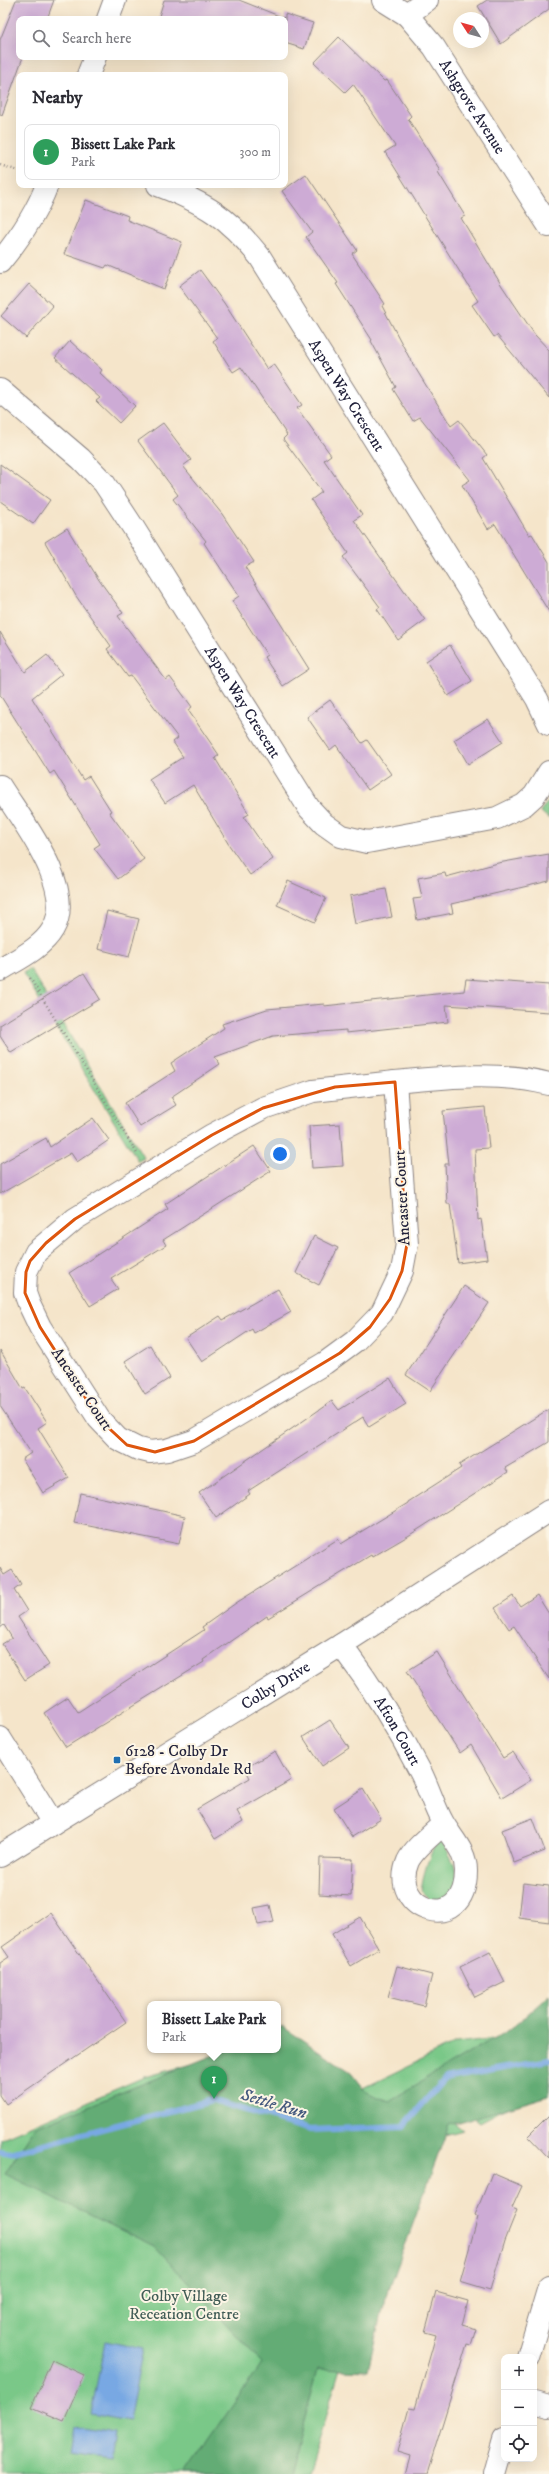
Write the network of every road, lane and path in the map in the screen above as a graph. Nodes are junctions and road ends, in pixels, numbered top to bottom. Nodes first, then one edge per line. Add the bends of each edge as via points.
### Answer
1 (115, 0) edge
2 (383, 0) edge
3 (427, 0) edge
4 (407, 15) junction
5 (109, 16) edge
6 (93, 60) edge
7 (89, 72) edge
8 (0, 164) edge
9 (16, 170) edge
10 (46, 188) edge
11 (166, 188) edge
12 (549, 226) edge
13 (0, 262) edge
14 (0, 390) edge
15 (549, 724) edge
16 (549, 772) edge
17 (0, 786) edge
18 (19, 958) junction
19 (0, 970) edge
20 (395, 1082) junction
21 (549, 1084) edge
22 (149, 1173) junction
23 (546, 1521) edge
24 (341, 1645) junction
25 (0, 1738) edge
26 (53, 1823) junction
27 (443, 1824) dead end
28 (0, 1856) edge
29 (549, 2287) edge
30 (529, 2354) edge
31 (537, 2403) edge
32 (549, 2406) edge
33 (501, 2450) edge
34 (494, 2474) edge

1 - 5 street
2 - 4 street, Ashgrove Avenue
3 - 4 street
4 - 12 street, Ashgrove Avenue via 444,61
6 - 7 street
8 - 9 path
10 - 13 street via 28,224
11 - 15 street, Aspen Way Crescent via 222,216 260,257 537,699
14 - 16 street, Aspen Way Crescent via 82,459 104,483 309,808 331,830 341,836 367,842 497,818 524,805 534,796
17 - 18 street via 47,862 54,878 58,900 58,915 53,929 38,945
18 - 19 street
18 - 22 path
20 - 21 street, Ancaster Court via 464,1076 508,1078
20 - 22 street, Ancaster Court via 336,1086 283,1100 238,1120
20 - 22 street, Ancaster Court via 407,1244 400,1278 382,1314 355,1341 325,1363 194,1441 155,1452 127,1445 108,1431 40,1327 29,1304 24,1284 30,1261 46,1243 75,1219
23 - 24 street, Colby Drive
24 - 26 street, Colby Drive
24 - 27 street, Afton Court via 406,1743
25 - 26 street
26 - 28 street, Colby Drive
29 - 30 street
31 - 32 street
33 - 34 street

